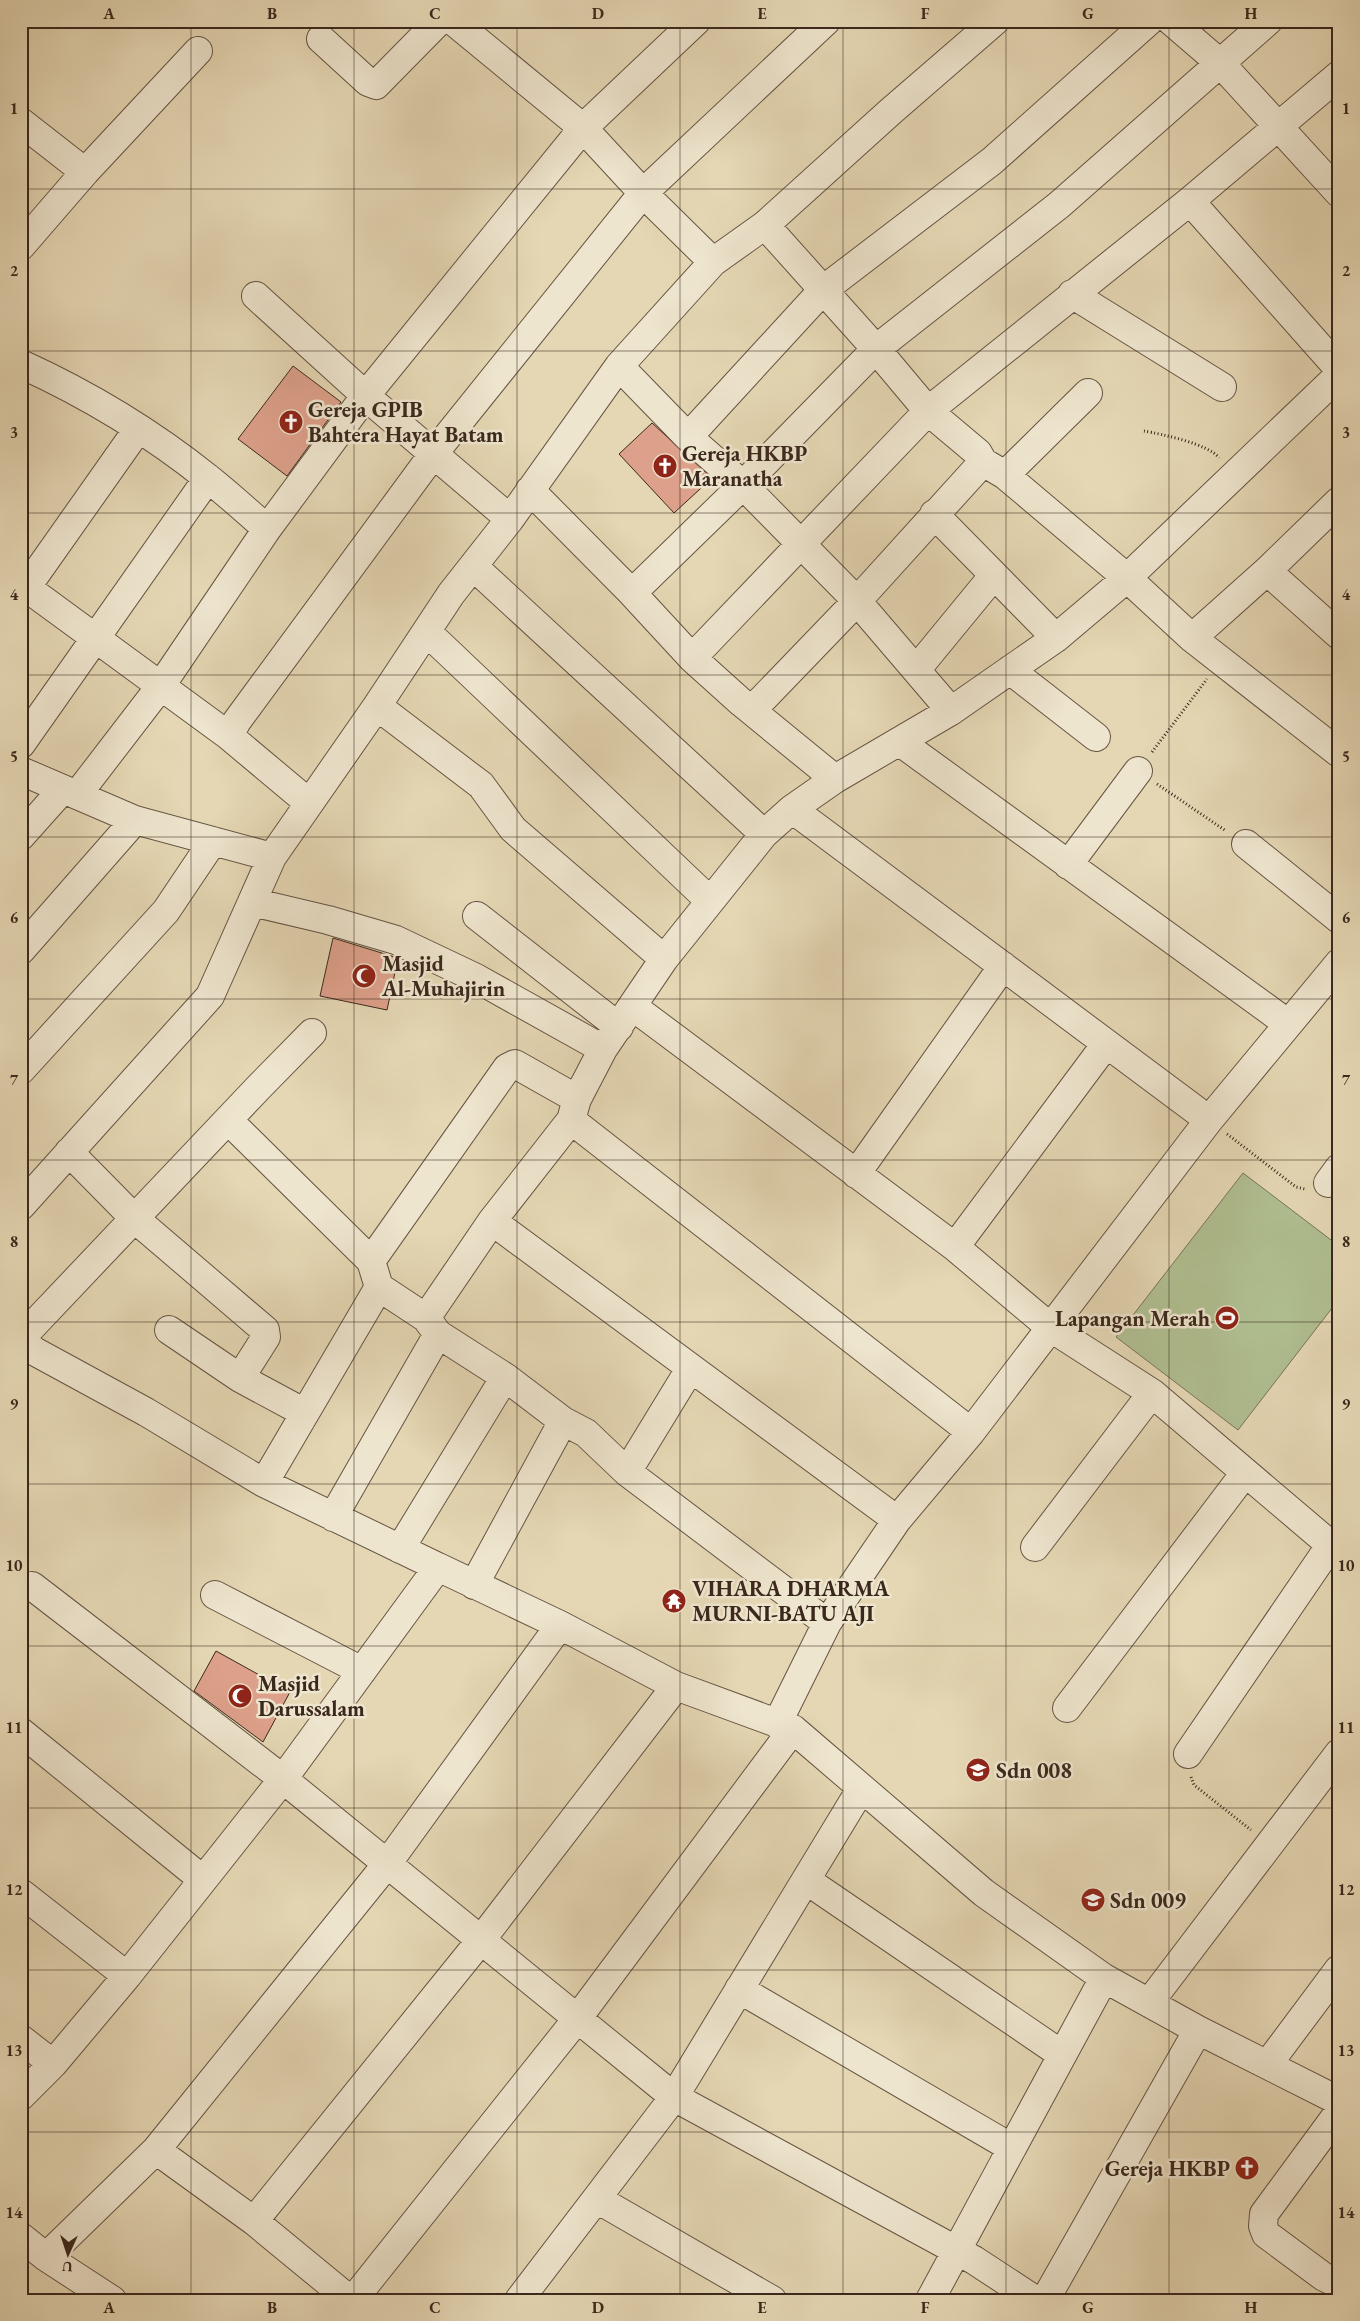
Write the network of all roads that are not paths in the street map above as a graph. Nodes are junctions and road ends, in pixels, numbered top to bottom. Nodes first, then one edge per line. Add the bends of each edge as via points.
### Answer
1 (696, 21) edge
2 (826, 21) edge
3 (995, 21) edge
4 (1149, 21) edge
5 (1171, 21) edge
6 (1268, 21) edge
7 (439, 22) edge
8 (321, 39) dead end
9 (198, 51) dead end
10 (1221, 64) junction
11 (1339, 75) edge
12 (22, 126) edge
13 (1278, 126) junction
14 (583, 128) junction
15 (85, 172) junction
16 (643, 193) junction
17 (1339, 193) edge
18 (1190, 201) junction
19 (765, 225) junction
20 (21, 246) edge
21 (713, 262) junction
22 (823, 290) junction
23 (1072, 294) junction
24 (256, 296) dead end
25 (876, 349) junction
26 (21, 364) edge
27 (618, 366) junction
28 (1339, 369) edge
29 (1339, 376) edge
30 (1222, 386) dead end
31 (1088, 393) dead end
32 (366, 395) junction
33 (928, 411) junction
34 (138, 429) junction
35 (688, 437) junction
36 (434, 452) junction
37 (994, 469) junction
38 (208, 478) junction
39 (743, 485) junction
40 (530, 490) junction
41 (1336, 508) edge
42 (934, 514) junction
43 (510, 519) junction
44 (267, 529) junction
45 (800, 543) junction
46 (474, 567) junction
47 (1267, 571) junction
48 (994, 575) junction
49 (1128, 578) junction
50 (24, 591) edge
51 (632, 593) junction
52 (857, 601) junction
53 (427, 632) junction
54 (1339, 635) edge
55 (1056, 638) junction
56 (1192, 638) junction
57 (96, 639) junction
58 (692, 658) junction
59 (916, 670) junction
60 (1010, 670) junction
61 (160, 687) junction
62 (378, 706) junction
63 (752, 710) junction
64 (951, 711) junction
65 (229, 736) junction
66 (1096, 737) dead end
67 (900, 742) junction
68 (21, 744) edge
69 (1339, 753) edge
70 (21, 771) edge
71 (1138, 771) road end
72 (836, 779) junction
73 (70, 792) junction
74 (309, 804) junction
75 (792, 809) junction
76 (135, 820) junction
77 (764, 834) junction
78 (21, 836) edge
79 (213, 841) junction
80 (1246, 844) road end
81 (272, 857) junction
82 (1068, 865) junction
83 (710, 901) junction
84 (252, 902) junction
85 (477, 916) dead end
86 (1339, 919) edge
87 (21, 950) edge
88 (664, 958) junction
89 (1339, 962) edge
90 (1003, 966) junction
91 (626, 1016) junction
92 (1286, 1024) junction
93 (312, 1033) dead end
94 (1106, 1044) junction
95 (604, 1049) junction
96 (21, 1070) edge
97 (574, 1110) junction
98 (228, 1120) junction
99 (1208, 1120) junction
100 (69, 1152) junction
101 (856, 1174) junction
102 (21, 1206) edge
103 (134, 1218) junction
104 (492, 1221) junction
105 (955, 1247) junction
106 (371, 1261) junction
107 (379, 1287) junction
108 (432, 1326) junction
109 (1051, 1328) junction
110 (169, 1330) dead end
111 (25, 1349) edge
112 (690, 1368) junction
113 (505, 1377) junction
114 (240, 1378) junction
115 (1152, 1393) junction
116 (305, 1413) junction
117 (563, 1421) junction
118 (972, 1432) junction
119 (627, 1472) junction
120 (1246, 1473) junction
121 (264, 1483) junction
122 (333, 1517) junction
123 (897, 1520) junction
124 (1035, 1547) dead end
125 (1334, 1549) edge
126 (400, 1550) junction
127 (438, 1568) junction
128 (474, 1585) junction
129 (32, 1586) dead end
130 (215, 1595) dead end
131 (827, 1623) junction
132 (560, 1625) junction
133 (362, 1672) junction
134 (676, 1686) junction
135 (1067, 1708) dead end
136 (785, 1727) junction
137 (21, 1732) edge
138 (1339, 1753) edge
139 (1188, 1754) road end
140 (283, 1779) junction
141 (861, 1789) junction
142 (387, 1864) junction
143 (202, 1879) junction
144 (806, 1880) junction
145 (21, 1894) edge
146 (481, 1940) junction
147 (1339, 1969) edge
148 (128, 1976) junction
149 (1104, 1978) junction
150 (740, 1989) junction
151 (1149, 2003) junction
152 (577, 2019) junction
153 (1198, 2030) junction
154 (21, 2039) edge
155 (1061, 2054) junction
156 (53, 2064) junction
157 (1268, 2064) junction
158 (21, 2096) edge
159 (674, 2097) junction
160 (1339, 2101) edge
161 (1339, 2112) edge
162 (1012, 2148) junction
163 (156, 2150) junction
164 (596, 2199) junction
165 (254, 2221) junction
166 (21, 2237) edge
167 (956, 2251) junction
168 (46, 2257) junction
169 (1339, 2284) edge
170 (521, 2299) edge
171 (112, 2300) edge
172 (351, 2300) edge
173 (772, 2300) edge
174 (930, 2300) edge
175 (1035, 2300) edge
176 (1045, 2300) edge

1 - 14 street
2 - 16 street
3 - 19 street
4 - 22 street via 992,161
5 - 10 street
6 - 10 street
7 - 8 street via 376,85 368,82
7 - 14 street
9 - 15 street
10 - 13 street
10 - 25 street via 1059,205
11 - 13 street
12 - 15 street
13 - 17 street
13 - 18 street
14 - 16 street
14 - 32 street
15 - 20 street
16 - 21 street
16 - 36 street
18 - 23 street
18 - 28 street
19 - 21 street
19 - 22 street
21 - 27 street
22 - 25 street
22 - 35 street
23 - 30 street
23 - 33 street
24 - 32 street
25 - 33 street
25 - 39 street
26 - 34 street via 56,379
27 - 35 street
27 - 40 street
29 - 49 street
31 - 37 street
32 - 36 street
32 - 44 street
33 - 37 street
33 - 45 street
34 - 38 street
34 - 50 street
35 - 39 street
36 - 43 street
36 - 65 street via 236,721
37 - 42 street
37 - 49 street
38 - 44 street
38 - 57 street
39 - 45 street
39 - 51 street
40 - 43 street
40 - 51 street
41 - 47 street
42 - 48 street
42 - 52 street
43 - 46 street
44 - 61 street
45 - 52 street
45 - 58 street
46 - 53 street via 451,594
46 - 77 street
47 - 54 street
47 - 56 street
48 - 55 street
48 - 59 street
49 - 55 street
49 - 56 street
50 - 57 street
51 - 58 street
52 - 59 street
52 - 63 street
53 - 62 street
53 - 83 street
55 - 60 street
56 - 69 street
57 - 61 street
57 - 68 street
58 - 63 street
59 - 64 street
60 - 64 street
60 - 66 street
61 - 65 street
61 - 73 street
62 - 74 street
62 - 88 street via 481,785 514,829
63 - 72 street
64 - 67 street
65 - 74 street
67 - 72 street
67 - 82 street
70 - 73 street
71 - 82 street
72 - 75 street
73 - 76 street
73 - 78 street
74 - 81 street
75 - 77 street
75 - 90 street
76 - 79 street
76 - 87 street
77 - 83 street
79 - 81 street
79 - 96 street via 166,912
80 - 86 street
81 - 84 street
82 - 92 street
83 - 88 street
84 - 95 street via 396,940 476,978
84 - 100 street via 210,996
85 - 91 street
88 - 91 street
89 - 92 street
90 - 94 street
90 - 101 street
91 - 95 street
91 - 101 street
92 - 99 street
93 - 98 street
94 - 99 street
94 - 105 street
95 - 97 street
97 - 104 street
97 - 106 street via 515,1064 507,1068
97 - 118 street
98 - 103 street
98 - 106 street
99 - 109 street
100 - 102 street
100 - 103 street
101 - 105 street
103 - 111 street
103 - 114 street via 265,1330 266,1337
104 - 108 street
104 - 112 street
105 - 109 street
106 - 107 street
107 - 108 street
107 - 116 street
108 - 113 street
108 - 122 street
109 - 115 street
109 - 118 street
110 - 114 street
111 - 121 street via 146,1412
112 - 119 street
112 - 123 street
113 - 117 street
113 - 126 street
114 - 116 street
115 - 120 street
115 - 124 street
116 - 121 street
117 - 119 street via 586,1433
117 - 128 street
118 - 123 street
119 - 131 street
120 - 125 street
120 - 135 street
121 - 122 street
122 - 126 street
123 - 131 street
125 - 139 street
126 - 127 street
127 - 128 street
127 - 133 street
128 - 132 street
129 - 140 street
130 - 133 street
131 - 136 street
132 - 134 street
132 - 142 street
133 - 140 street
134 - 136 street
134 - 146 street
136 - 141 street
136 - 152 street
137 - 143 street
138 - 151 street
140 - 142 street
140 - 143 street
141 - 144 street
141 - 149 street via 984,1893
142 - 146 street
142 - 163 street
143 - 148 street
144 - 150 street
144 - 155 street
145 - 148 street
146 - 152 street
146 - 165 street
147 - 157 street
148 - 156 street
149 - 151 street
149 - 155 street
150 - 159 street
150 - 162 street
151 - 153 street
152 - 159 street
152 - 172 street
153 - 157 street
153 - 176 street
154 - 156 street
155 - 162 street
156 - 158 street
157 - 160 street
159 - 164 street
159 - 167 street
161 - 169 street via 1264,2214 1262,2226 1266,2234 1324,2277
162 - 167 street
163 - 165 street
163 - 168 street
164 - 170 street
164 - 173 street
165 - 172 street
166 - 168 street
167 - 174 street
167 - 175 street
168 - 171 street

